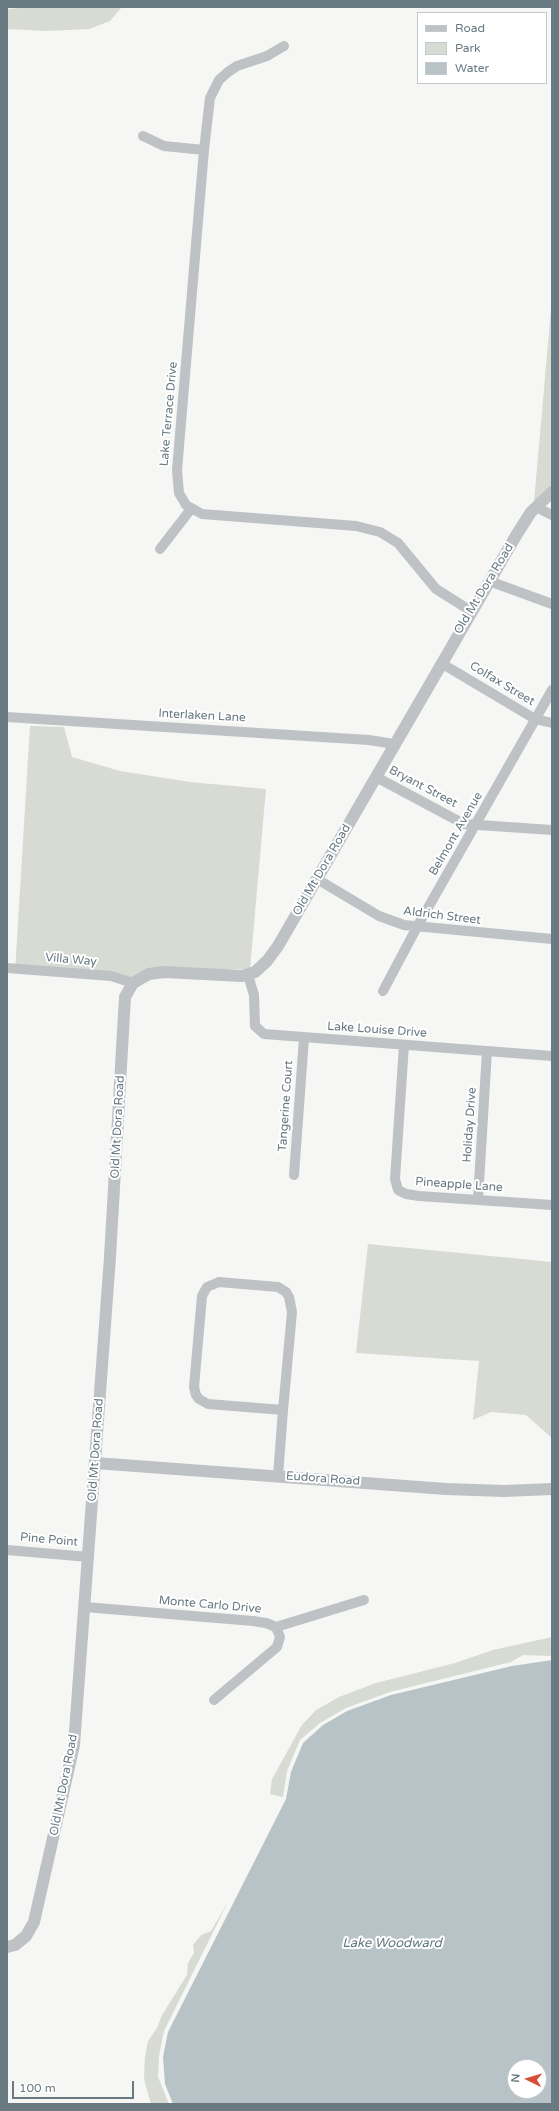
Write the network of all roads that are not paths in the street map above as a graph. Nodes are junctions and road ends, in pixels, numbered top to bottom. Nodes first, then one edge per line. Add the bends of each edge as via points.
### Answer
1 (284, 46) dead end
2 (143, 136) dead end
3 (204, 150) junction
4 (552, 492) edge
5 (536, 507) junction
6 (191, 509) junction
7 (552, 515) edge
8 (160, 549) dead end
9 (489, 581) junction
10 (552, 604) edge
11 (471, 611) junction
12 (441, 663) junction
13 (552, 690) edge
14 (7, 717) edge
15 (535, 719) junction
16 (552, 723) edge
17 (394, 744) junction
18 (376, 777) junction
19 (477, 824) junction
20 (552, 830) edge
21 (317, 879) junction
22 (417, 927) junction
23 (552, 939) edge
24 (7, 968) edge
25 (248, 975) junction
26 (132, 983) junction
27 (383, 991) dead end
28 (304, 1038) junction
29 (404, 1045) junction
30 (487, 1052) junction
31 (552, 1056) edge
32 (294, 1175) dead end
33 (478, 1199) junction
34 (552, 1205) edge
35 (283, 1410) junction
36 (95, 1463) junction
37 (278, 1476) junction
38 (552, 1489) edge
39 (7, 1550) edge
40 (89, 1557) junction
41 (364, 1600) dead end
42 (85, 1607) junction
43 (276, 1627) junction
44 (214, 1700) dead end
45 (7, 1947) edge

1 - 3 street, Lake Terrace Drive via 267,56 237,66 219,80 210,98
2 - 3 street via 164,146
3 - 6 street, Lake Terrace Drive via 177,470 179,493
4 - 5 street, Old Mt Dora Road
5 - 7 street
5 - 9 street, Old Mt Dora Road
6 - 8 street
6 - 11 street via 202,514 225,517 356,526 380,532 398,543 436,589
9 - 10 street
9 - 11 street, Old Mt Dora Road
11 - 12 street, Old Mt Dora Road
12 - 15 street, Colfax Street
12 - 17 street, Old Mt Dora Road
13 - 15 street, Belmont Avenue
14 - 17 street, Interlaken Lane via 370,740
15 - 16 street, Colfax Street
15 - 19 street, Belmont Avenue
17 - 18 street, Old Mt Dora Road
18 - 19 street, Bryant Street via 464,824
18 - 21 street, Old Mt Dora Road
19 - 20 street, Bryant Street
19 - 22 street, Belmont Avenue
21 - 22 street, Aldrich Street via 379,916 399,924
21 - 25 street, Old Mt Dora Road via 278,946 261,968
22 - 23 street, Aldrich Street
22 - 27 street, Belmont Avenue
24 - 26 street, Villa Way via 111,976
25 - 26 street, Old Mt Dora Road via 233,977 156,972 140,977
25 - 28 street, Lake Louise Drive via 254,995 257,1029 264,1034
26 - 36 street, Old Mt Dora Road via 125,997 123,1013 112,1223
28 - 29 street, Lake Louise Drive
28 - 32 street, Tangerine Court
29 - 30 street, Lake Louise Drive
29 - 33 street, Pineapple Lane via 396,1186 402,1193 419,1196
30 - 31 street, Lake Louise Drive
30 - 33 street, Holiday Drive
33 - 34 street, Pineapple Lane
35 - 35 street via 208,1404 199,1399 194,1388 202,1296 207,1287 220,1282 278,1287 286,1292 292,1312
35 - 37 street
36 - 37 street, Eudora Road
36 - 40 street, Old Mt Dora Road
37 - 38 street, Eudora Road via 484,1491
39 - 40 street, Pine Point
40 - 42 street, Old Mt Dora Road
41 - 43 street
42 - 43 street, Monte Carlo Drive via 253,1621
42 - 45 street, Old Mt Dora Road via 74,1745 67,1780 34,1922 26,1936 15,1945
43 - 44 street via 280,1638 277,1647

